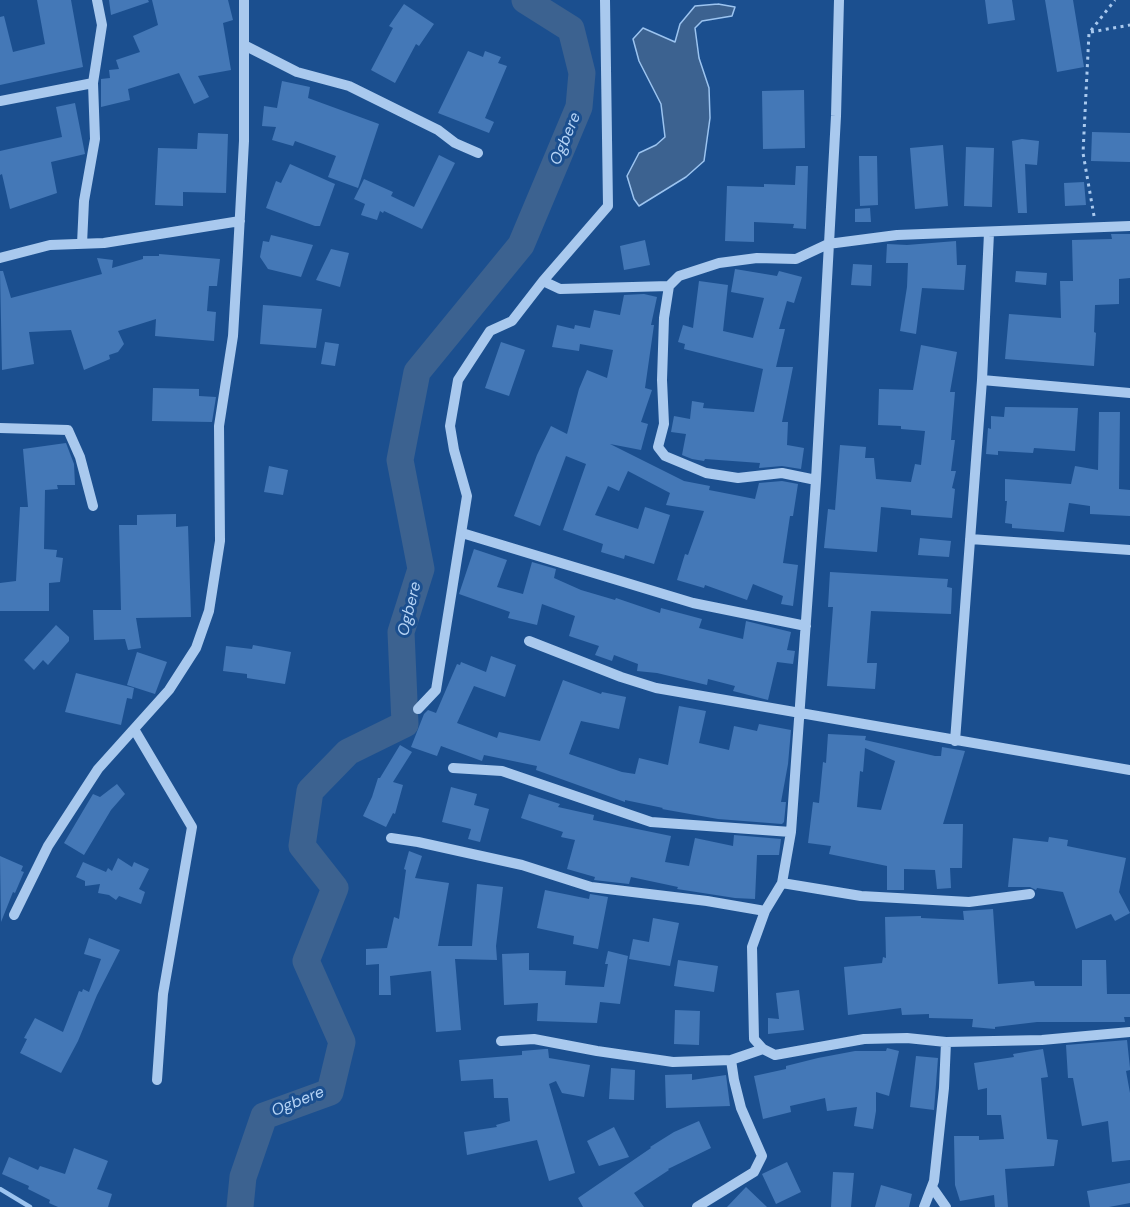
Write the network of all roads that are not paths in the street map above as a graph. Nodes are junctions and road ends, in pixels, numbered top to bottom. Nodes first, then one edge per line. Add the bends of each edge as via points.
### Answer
1 (97, 0) edge
2 (244, 0) edge
3 (605, 0) edge
4 (839, 0) edge
5 (244, 45) junction
6 (93, 82) junction
7 (0, 101) edge
8 (478, 153) dead end
9 (240, 221) junction
10 (1130, 226) edge
11 (989, 233) junction
12 (82, 244) junction
13 (828, 244) junction
14 (0, 258) edge
15 (543, 281) junction
16 (669, 286) junction
17 (982, 380) junction
18 (1130, 393) edge
19 (0, 428) edge
20 (816, 480) junction
21 (93, 506) dead end
22 (462, 534) junction
23 (970, 538) junction
24 (1130, 550) edge
25 (806, 626) junction
26 (529, 641) dead end
27 (418, 709) dead end
28 (799, 713) junction
29 (134, 729) junction
30 (955, 741) junction
31 (453, 768) dead end
32 (1130, 770) edge
33 (791, 832) junction
34 (391, 838) dead end
35 (782, 883) junction
36 (1030, 894) dead end
37 (765, 911) junction
38 (14, 915) dead end
39 (1130, 1032) edge
40 (501, 1041) dead end
41 (946, 1042) junction
42 (763, 1049) junction
43 (731, 1060) junction
44 (157, 1080) dead end
45 (932, 1187) junction
46 (697, 1207) edge
47 (924, 1207) edge
48 (946, 1207) edge

1 - 6 street via 102,25
2 - 5 street
3 - 15 street via 608,206
4 - 13 street
5 - 8 street via 297,72 349,86
5 - 9 street
6 - 7 street
6 - 12 street via 95,139 84,201
9 - 12 street
9 - 29 street via 233,336 219,426 220,541 209,611 196,648 169,690
10 - 11 street
11 - 13 street via 897,235
11 - 17 street
12 - 14 street via 50,245
13 - 16 street via 796,259 757,258 719,263 679,276
13 - 20 street
15 - 16 street via 560,289
15 - 22 street via 512,321 490,331 458,380 450,426 467,496
16 - 20 street via 662,380 664,424 658,447 665,456 706,474 738,478 782,473
17 - 18 street
17 - 23 street
19 - 21 street via 68,430
20 - 25 street
22 - 25 street via 693,603
22 - 27 street via 436,690
23 - 24 street
23 - 30 street
25 - 28 street
26 - 28 street via 656,688
28 - 30 street
28 - 33 street
29 - 38 street via 98,769 48,846
29 - 44 street via 192,827 163,994
30 - 32 street
31 - 33 street via 502,771 651,822
33 - 35 street
34 - 37 street via 522,865 591,887
35 - 36 street via 861,896 969,902
35 - 37 street
37 - 42 street via 752,947 754,1039
39 - 41 street via 1042,1040
40 - 43 street via 534,1039 673,1062
41 - 42 street via 864,1039 775,1054
41 - 45 street
42 - 43 street
43 - 46 street via 741,1108 762,1156 754,1172
45 - 47 street
45 - 48 street

